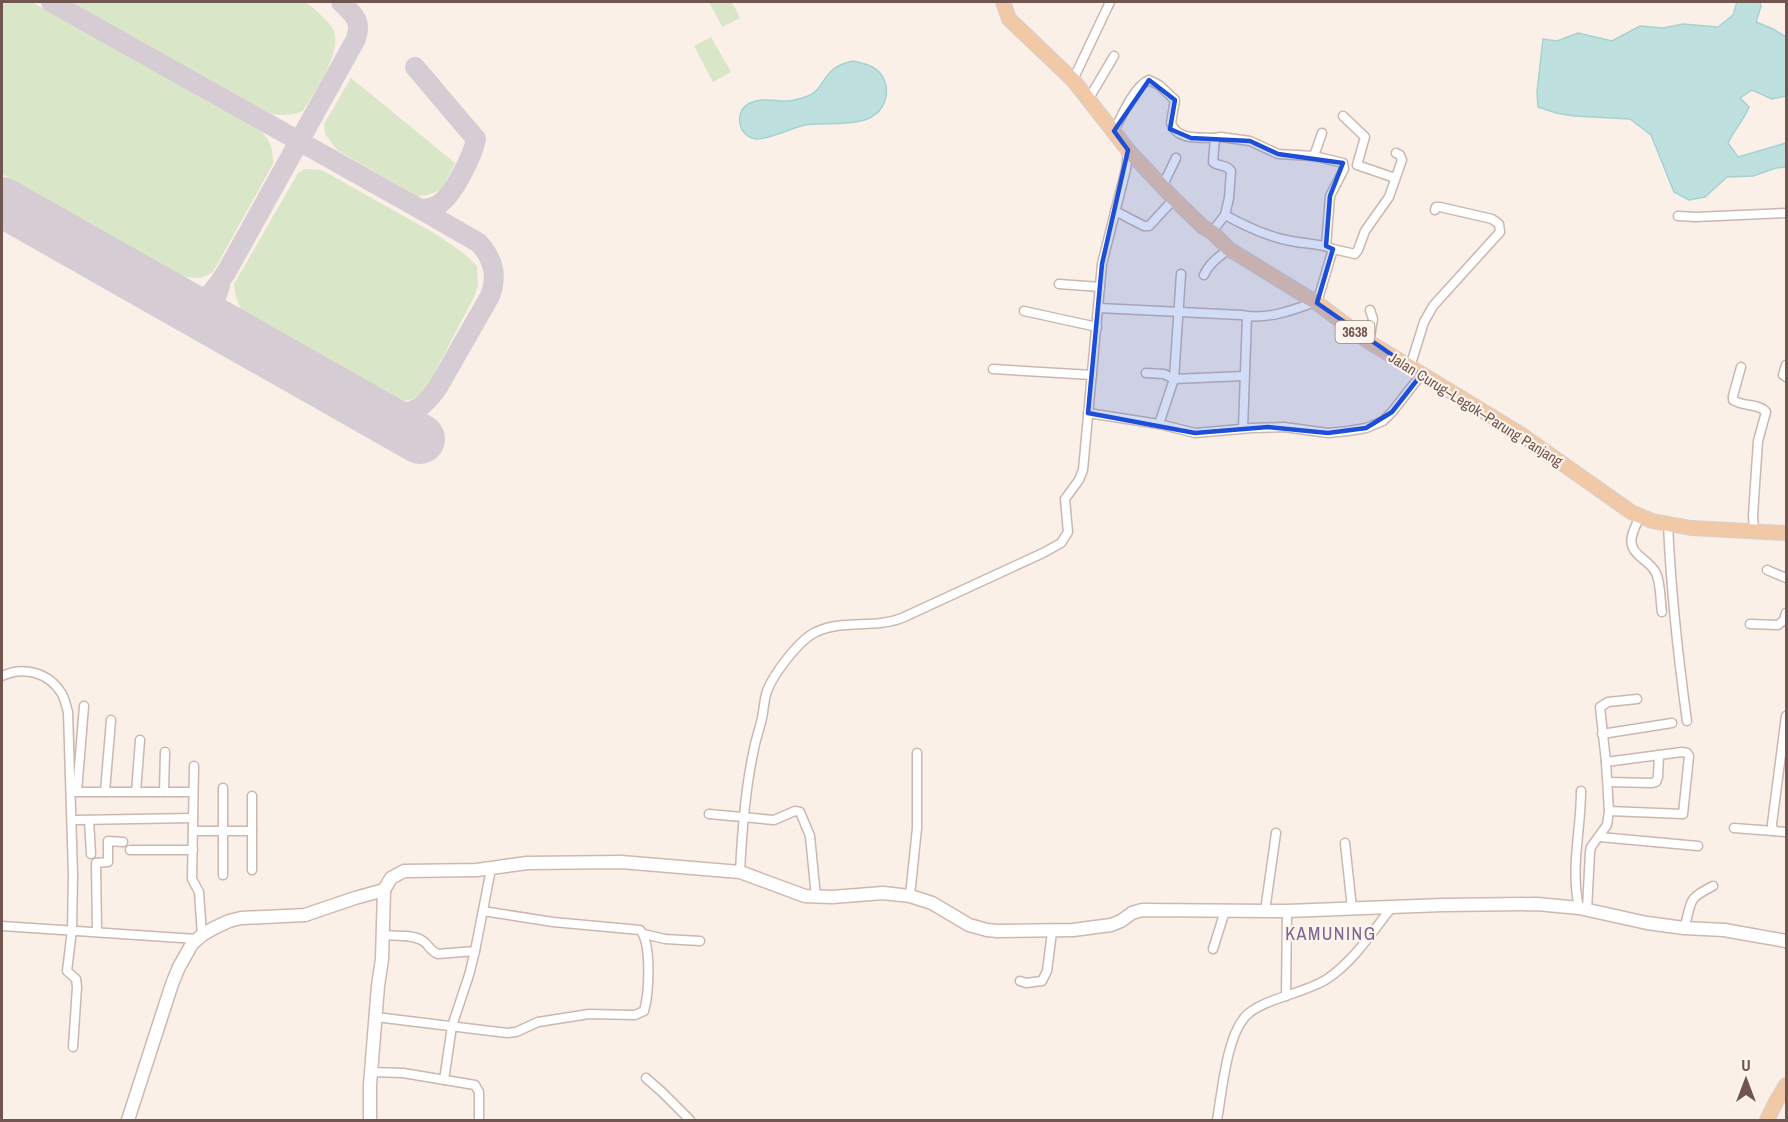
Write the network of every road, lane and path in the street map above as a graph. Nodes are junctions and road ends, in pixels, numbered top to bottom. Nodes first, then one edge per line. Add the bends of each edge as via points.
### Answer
1 (1003, 2) edge
2 (1110, 2) edge
3 (1114, 56) dead end
4 (1073, 80) junction
5 (1088, 100) junction
6 (1343, 116) dead end
7 (1114, 131) junction
8 (1322, 133) dead end
9 (1215, 138) junction
10 (1128, 150) junction
11 (1396, 153) dead end
12 (1314, 156) junction
13 (1176, 158) dead end
14 (1395, 178) junction
15 (1162, 187) junction
16 (1174, 199) junction
17 (1435, 210) dead end
18 (1115, 211) junction
19 (1786, 213) edge
20 (1225, 215) junction
21 (1678, 216) dead end
22 (1212, 232) junction
23 (1329, 248) junction
24 (1229, 249) junction
25 (1181, 274) dead end
26 (1204, 275) dead end
27 (1059, 284) dead end
28 (1100, 287) junction
29 (1316, 302) junction
30 (1099, 308) junction
31 (1370, 310) dead end
32 (1024, 311) dead end
33 (1179, 312) junction
34 (1247, 317) junction
35 (1097, 327) junction
36 (1369, 342) junction
37 (1786, 364) edge
38 (1741, 367) dead end
39 (993, 369) dead end
40 (1415, 371) junction
41 (1146, 373) dead end
42 (1092, 375) junction
43 (1244, 376) junction
44 (1786, 377) edge
45 (1174, 379) junction
46 (1088, 413) junction
47 (1159, 424) junction
48 (1243, 428) junction
49 (1640, 516) junction
50 (1668, 525) junction
51 (1754, 532) junction
52 (1786, 533) edge
53 (1767, 570) dead end
54 (1786, 578) edge
55 (1662, 612) dead end
56 (1786, 613) edge
57 (1750, 624) dead end
58 (2, 675) edge
59 (1637, 699) dead end
60 (84, 706) dead end
61 (1786, 716) edge
62 (111, 720) dead end
63 (1687, 721) dead end
64 (1672, 723) dead end
65 (1602, 734) junction
66 (140, 740) dead end
67 (165, 752) dead end
68 (917, 753) dead end
69 (1659, 755) junction
70 (1606, 762) junction
71 (194, 766) dead end
72 (1608, 782) junction
73 (223, 788) dead end
74 (1581, 791) dead end
75 (105, 792) junction
76 (136, 792) junction
77 (164, 792) junction
78 (194, 792) junction
79 (252, 796) dead end
80 (1609, 811) junction
81 (709, 814) dead end
82 (744, 817) junction
83 (193, 818) junction
84 (78, 820) dead end
85 (89, 820) junction
86 (1734, 828) dead end
87 (193, 831) junction
88 (223, 831) junction
89 (252, 831) junction
90 (1773, 831) junction
91 (1786, 832) edge
92 (1276, 833) dead end
93 (1600, 837) junction
94 (123, 842) dead end
95 (1345, 843) dead end
96 (1698, 846) dead end
97 (130, 850) dead end
98 (193, 850) junction
99 (92, 854) dead end
100 (491, 869) junction
101 (252, 870) dead end
102 (740, 872) junction
103 (223, 875) dead end
104 (1713, 886) dead end
105 (384, 890) junction
106 (910, 896) junction
107 (816, 897) junction
108 (1352, 908) junction
109 (1392, 908) junction
110 (1583, 909) junction
111 (1287, 910) junction
112 (1224, 911) junction
113 (1265, 911) junction
114 (483, 912) junction
115 (2, 927) edge
116 (1683, 928) junction
117 (72, 930) junction
118 (97, 932) junction
119 (1052, 932) junction
120 (644, 934) junction
121 (383, 935) junction
122 (199, 937) junction
123 (700, 941) dead end
124 (1786, 941) edge
125 (1213, 949) dead end
126 (474, 951) junction
127 (1020, 981) dead end
128 (1286, 996) junction
129 (376, 1017) junction
130 (452, 1026) junction
131 (73, 1047) dead end
132 (371, 1072) junction
133 (646, 1078) dead end
134 (444, 1080) junction
135 (1786, 1086) edge
136 (128, 1120) edge
137 (370, 1120) edge
138 (479, 1120) edge
139 (690, 1120) edge
140 (1217, 1120) edge
141 (1767, 1120) edge

1 - 4 main road, Jalan Curug–Legok–Parung Panjang / 3638 via 1009,19
2 - 4 street
3 - 5 street
4 - 5 main road, Jalan Curug–Legok–Parung Panjang / 3638
5 - 7 main road, Jalan Curug–Legok–Parung Panjang / 3638
6 - 14 street via 1365,136 1358,166
7 - 9 street via 1149,80 1175,100 1171,123 1176,132 1192,138
7 - 10 main road, Jalan Curug–Legok–Parung Panjang / 3638
8 - 12 street
9 - 12 street via 1250,141 1278,154
9 - 20 street via 1213,162 1231,171
10 - 15 main road, Jalan Curug–Legok–Parung Panjang / 3638
10 - 18 street
11 - 14 street via 1402,160
12 - 23 street via 1344,165 1330,196
13 - 15 street
14 - 23 street via 1389,197 1365,231 1355,254
15 - 16 main road, Jalan Curug–Legok–Parung Panjang / 3638
16 - 18 street via 1149,226
16 - 22 main road, Jalan Curug–Legok–Parung Panjang / 3638
17 - 40 street via 1440,207 1492,219 1499,224 1500,232 1432,306 1424,322
18 - 28 street
19 - 21 street
20 - 22 street
20 - 23 street via 1244,226 1289,241
22 - 24 main road, Jalan Curug–Legok–Parung Panjang / 3638
23 - 29 street
24 - 26 street via 1214,260
24 - 29 main road, Jalan Curug–Legok–Parung Panjang / 3638
25 - 33 street
27 - 28 street
28 - 30 street
29 - 34 street via 1290,312
29 - 36 main road, Jalan Curug–Legok–Parung Panjang / 3638
30 - 33 street
30 - 35 street
31 - 36 street via 1373,319
32 - 35 street
33 - 34 street
33 - 45 street
34 - 43 street
35 - 42 street
36 - 40 main road, Jalan Curug–Legok–Parung Panjang / 3638
37 - 44 street
38 - 51 street via 1733,400 1766,410 1758,441
39 - 42 street
40 - 48 street via 1392,412 1366,428 1328,433 1284,427
40 - 49 main road, Jalan Curug–Legok–Parung Panjang / 3638 via 1519,432
41 - 45 street
42 - 46 street
43 - 45 street
43 - 48 street
45 - 47 street
46 - 47 street
46 - 82 street via 1083,470 1065,500 1068,532 1061,543 894,621 827,627 801,643 767,691
47 - 48 street via 1195,433
49 - 50 main road, Jalan Curug–Legok–Parung Panjang / 3638
49 - 55 street via 1631,547 1657,575
50 - 51 main road, Jalan Curug–Legok–Parung Panjang / 3638
50 - 63 street
51 - 52 main road, Jalan Curug–Legok–Parung Panjang / 3638
53 - 54 street
56 - 57 street via 1778,625
58 - 117 street via 20,670 45,677 63,696 68,712
59 - 65 street via 1602,705
60 - 75 street via 78,792
61 - 90 street
62 - 75 street
64 - 65 street
65 - 70 street
66 - 76 street
67 - 77 street
68 - 106 street via 917,828
69 - 70 street
69 - 72 street via 1656,782
69 - 80 street via 1688,754 1683,814
70 - 72 street
71 - 78 street
72 - 80 street
73 - 88 street
74 - 110 street via 1574,882
75 - 76 street
76 - 77 street
77 - 78 street
78 - 83 street
79 - 89 street
80 - 93 street
81 - 82 street
82 - 102 street
82 - 107 street via 774,820 800,812 810,836
83 - 85 street
83 - 87 street
84 - 85 street
85 - 99 street
86 - 90 street
87 - 88 street
87 - 98 street
88 - 89 street
88 - 103 street
89 - 101 street
90 - 91 street
92 - 113 street
93 - 96 street
93 - 110 street via 1590,852
94 - 118 street via 108,841 108,862 96,863
95 - 108 street
97 - 98 street
98 - 122 street via 192,879 200,892
100 - 102 street via 527,863 621,862
100 - 105 street via 404,870
100 - 114 street
102 - 107 street
104 - 116 street via 1689,904
105 - 121 street
105 - 122 street via 305,915 229,921
106 - 107 street via 883,893
106 - 119 street via 932,903 977,928
108 - 109 street
108 - 111 street
109 - 110 street via 1537,904
109 - 128 street via 1351,959 1328,978
110 - 116 street
111 - 113 street
111 - 128 street
112 - 113 street
112 - 119 street via 1142,910 1111,925
112 - 125 street
114 - 120 street via 639,929
114 - 126 street
115 - 117 street
116 - 124 street via 1724,930
117 - 118 street
117 - 131 street via 67,971 77,983
118 - 122 street
119 - 127 street via 1042,981
120 - 123 street
120 - 130 street via 649,984 642,1013 589,1014 538,1022 507,1033
121 - 126 street via 417,938 438,954
121 - 129 street
122 - 136 street via 171,984
126 - 130 street
128 - 140 street via 1254,1010 1239,1026 1231,1047
129 - 130 street
129 - 132 street
130 - 134 street
132 - 134 street via 403,1072
132 - 137 street
133 - 139 street
134 - 138 street via 477,1087
135 - 141 main road

